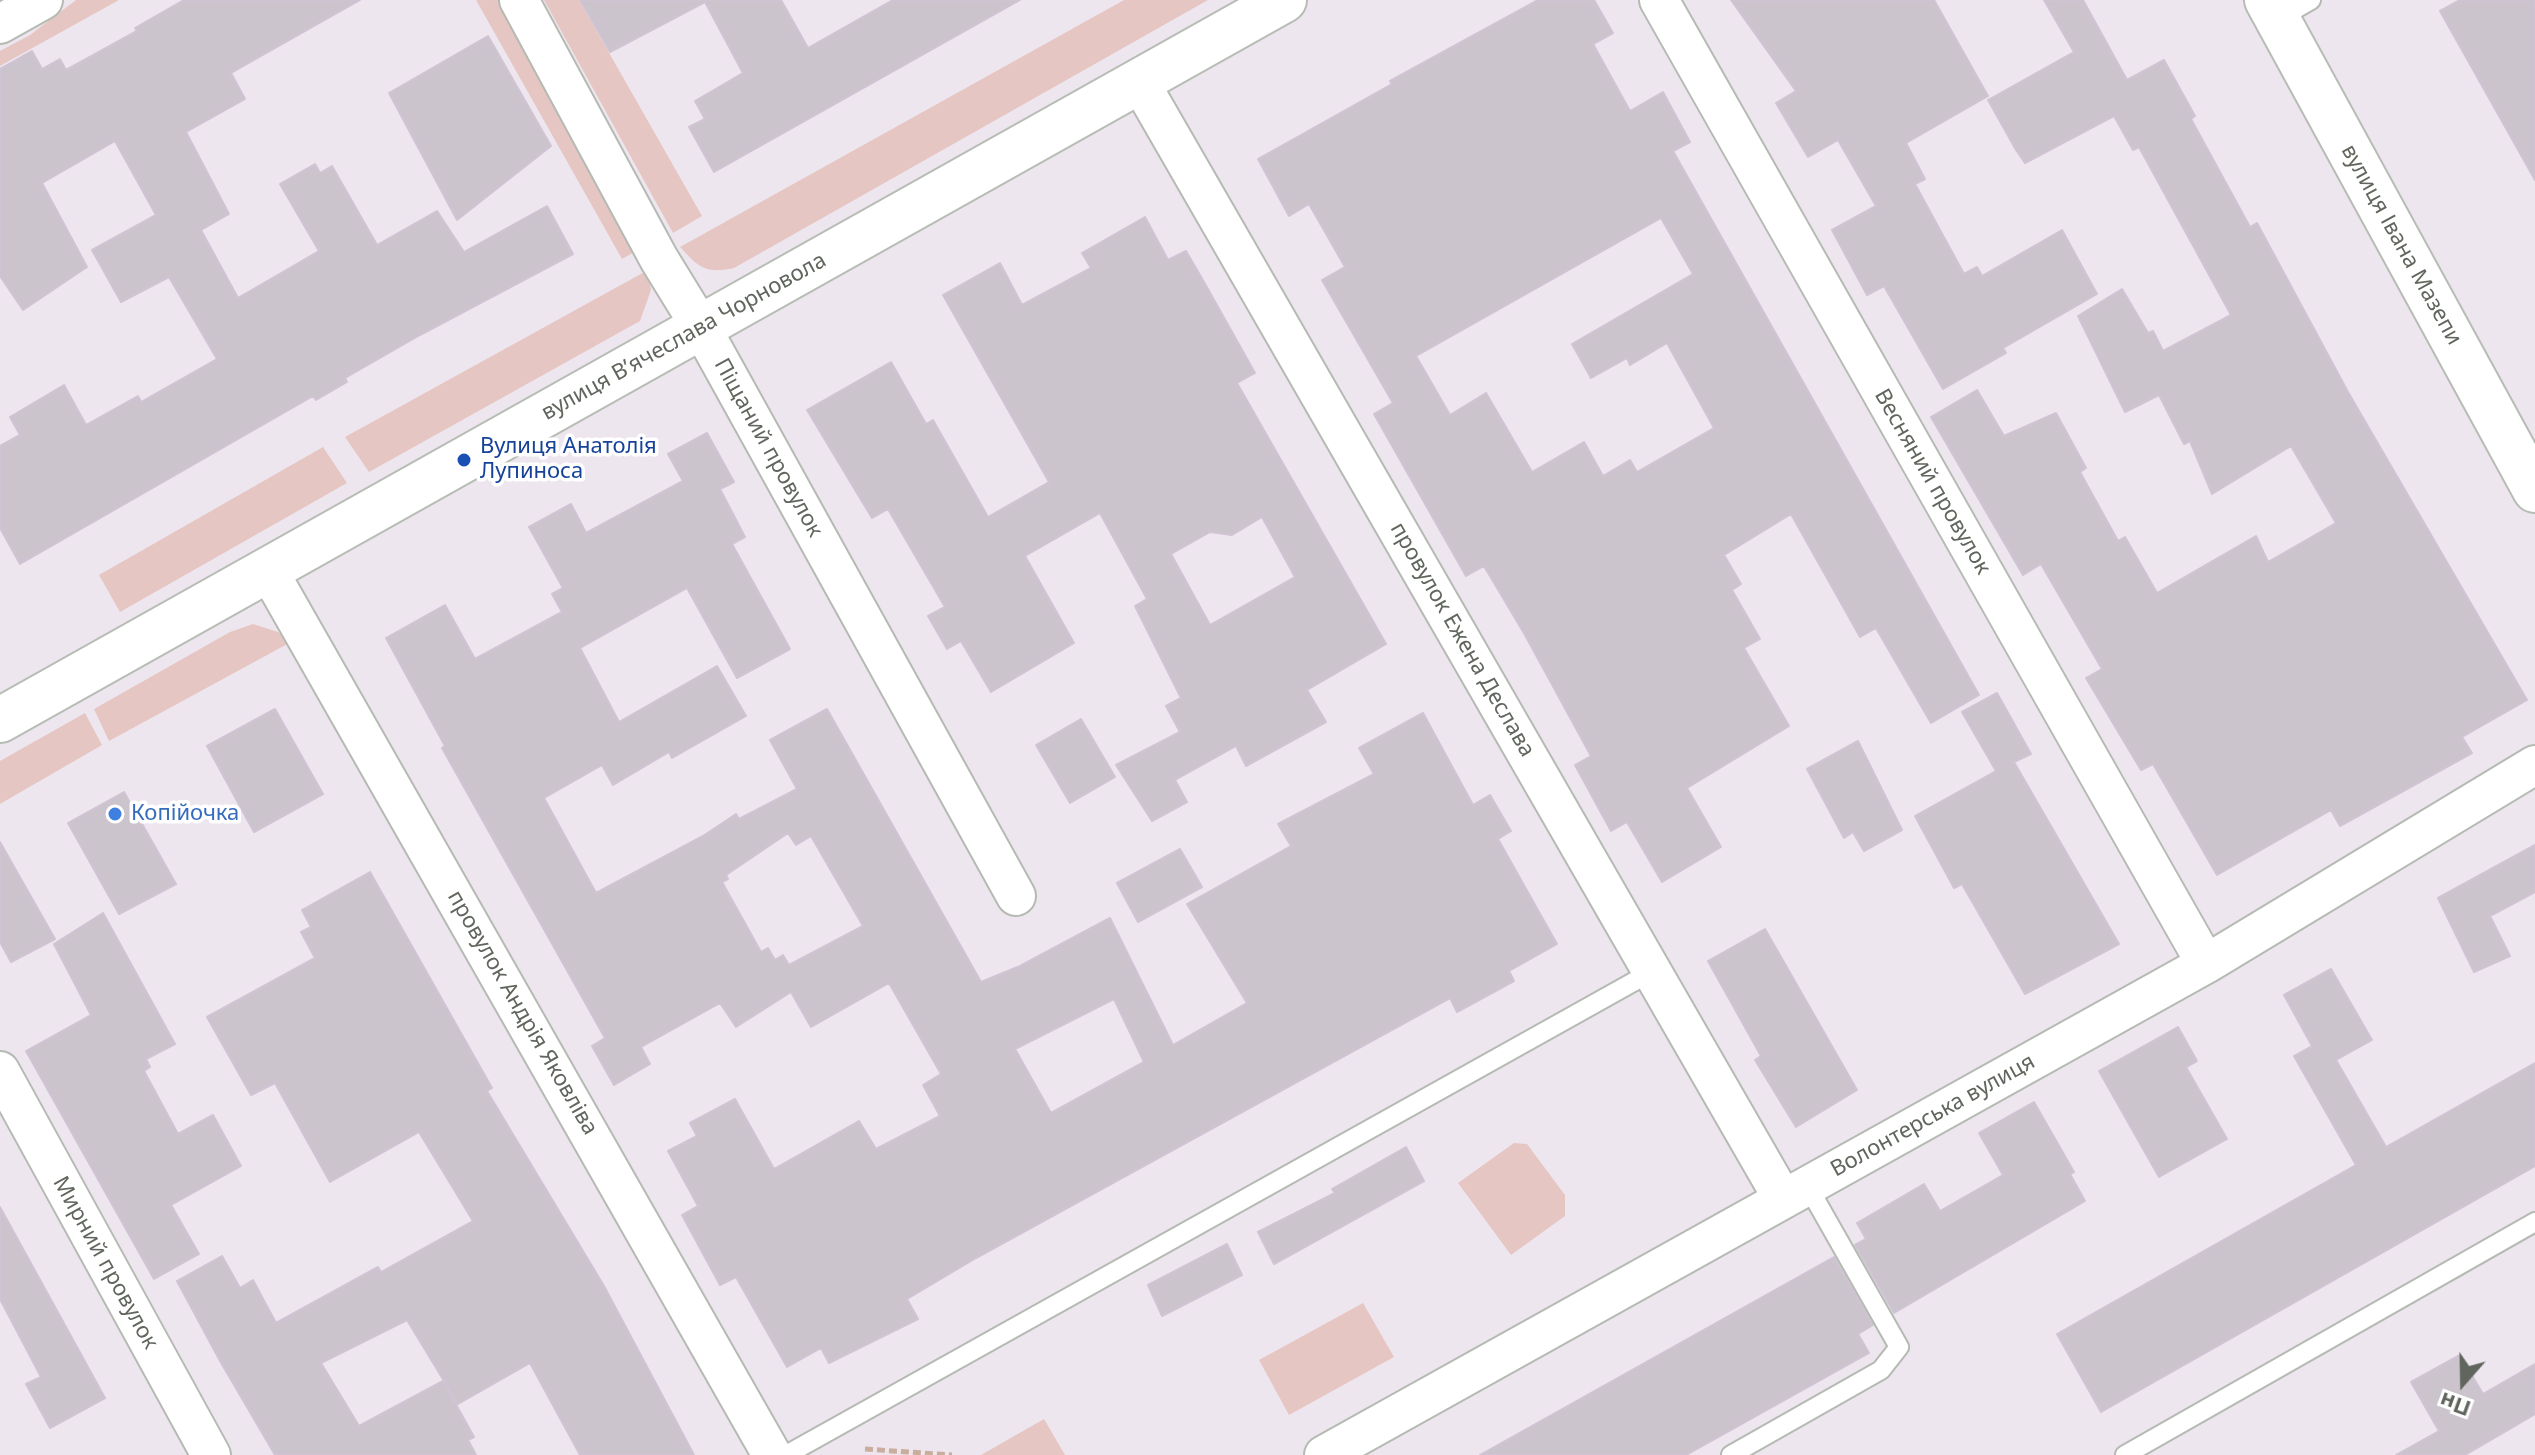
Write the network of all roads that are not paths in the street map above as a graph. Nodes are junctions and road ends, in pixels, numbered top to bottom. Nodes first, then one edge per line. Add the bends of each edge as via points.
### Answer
1 (43, 0) edge
2 (519, 0) edge
3 (1284, 0) edge
4 (1659, 0) edge
5 (2285, 6) edge
6 (0, 24) edge
7 (1139, 81) junction
8 (702, 329) junction
9 (2535, 490) edge
10 (269, 572) junction
11 (0, 720) edge
12 (2535, 765) edge
13 (1016, 896) dead end
14 (2206, 964) junction
15 (1653, 971) junction
16 (0, 1071) edge
17 (1795, 1192) junction
18 (2535, 1222) edge
19 (211, 1455) edge
20 (772, 1455) edge
21 (786, 1455) edge
22 (1324, 1455) edge
23 (1731, 1455) edge
24 (2125, 1455) edge

1 - 6 street
2 - 8 street, Піщаний провулок
3 - 7 main road, вулиця Вʼячеслава Чорновола
4 - 14 street, Весняний провулок
5 - 9 main road, вулиця Івана Мазепи
7 - 8 main road, вулиця Вʼячеслава Чорновола
7 - 15 street, провулок Ежена Деслава
8 - 10 main road, вулиця Вʼячеслава Чорновола
8 - 13 street, Піщаний провулок
10 - 11 main road, вулиця Вʼячеслава Чорновола
10 - 20 street, провулок Андрія Яковліва
12 - 14 street, Волонтерська вулиця
14 - 17 street, Волонтерська вулиця
15 - 17 street, провулок Ежена Деслава
15 - 21 lane
16 - 19 street, Мирний провулок
17 - 22 street, Волонтерська вулиця
17 - 23 lane via 1899,1347 1881,1370
18 - 24 lane

